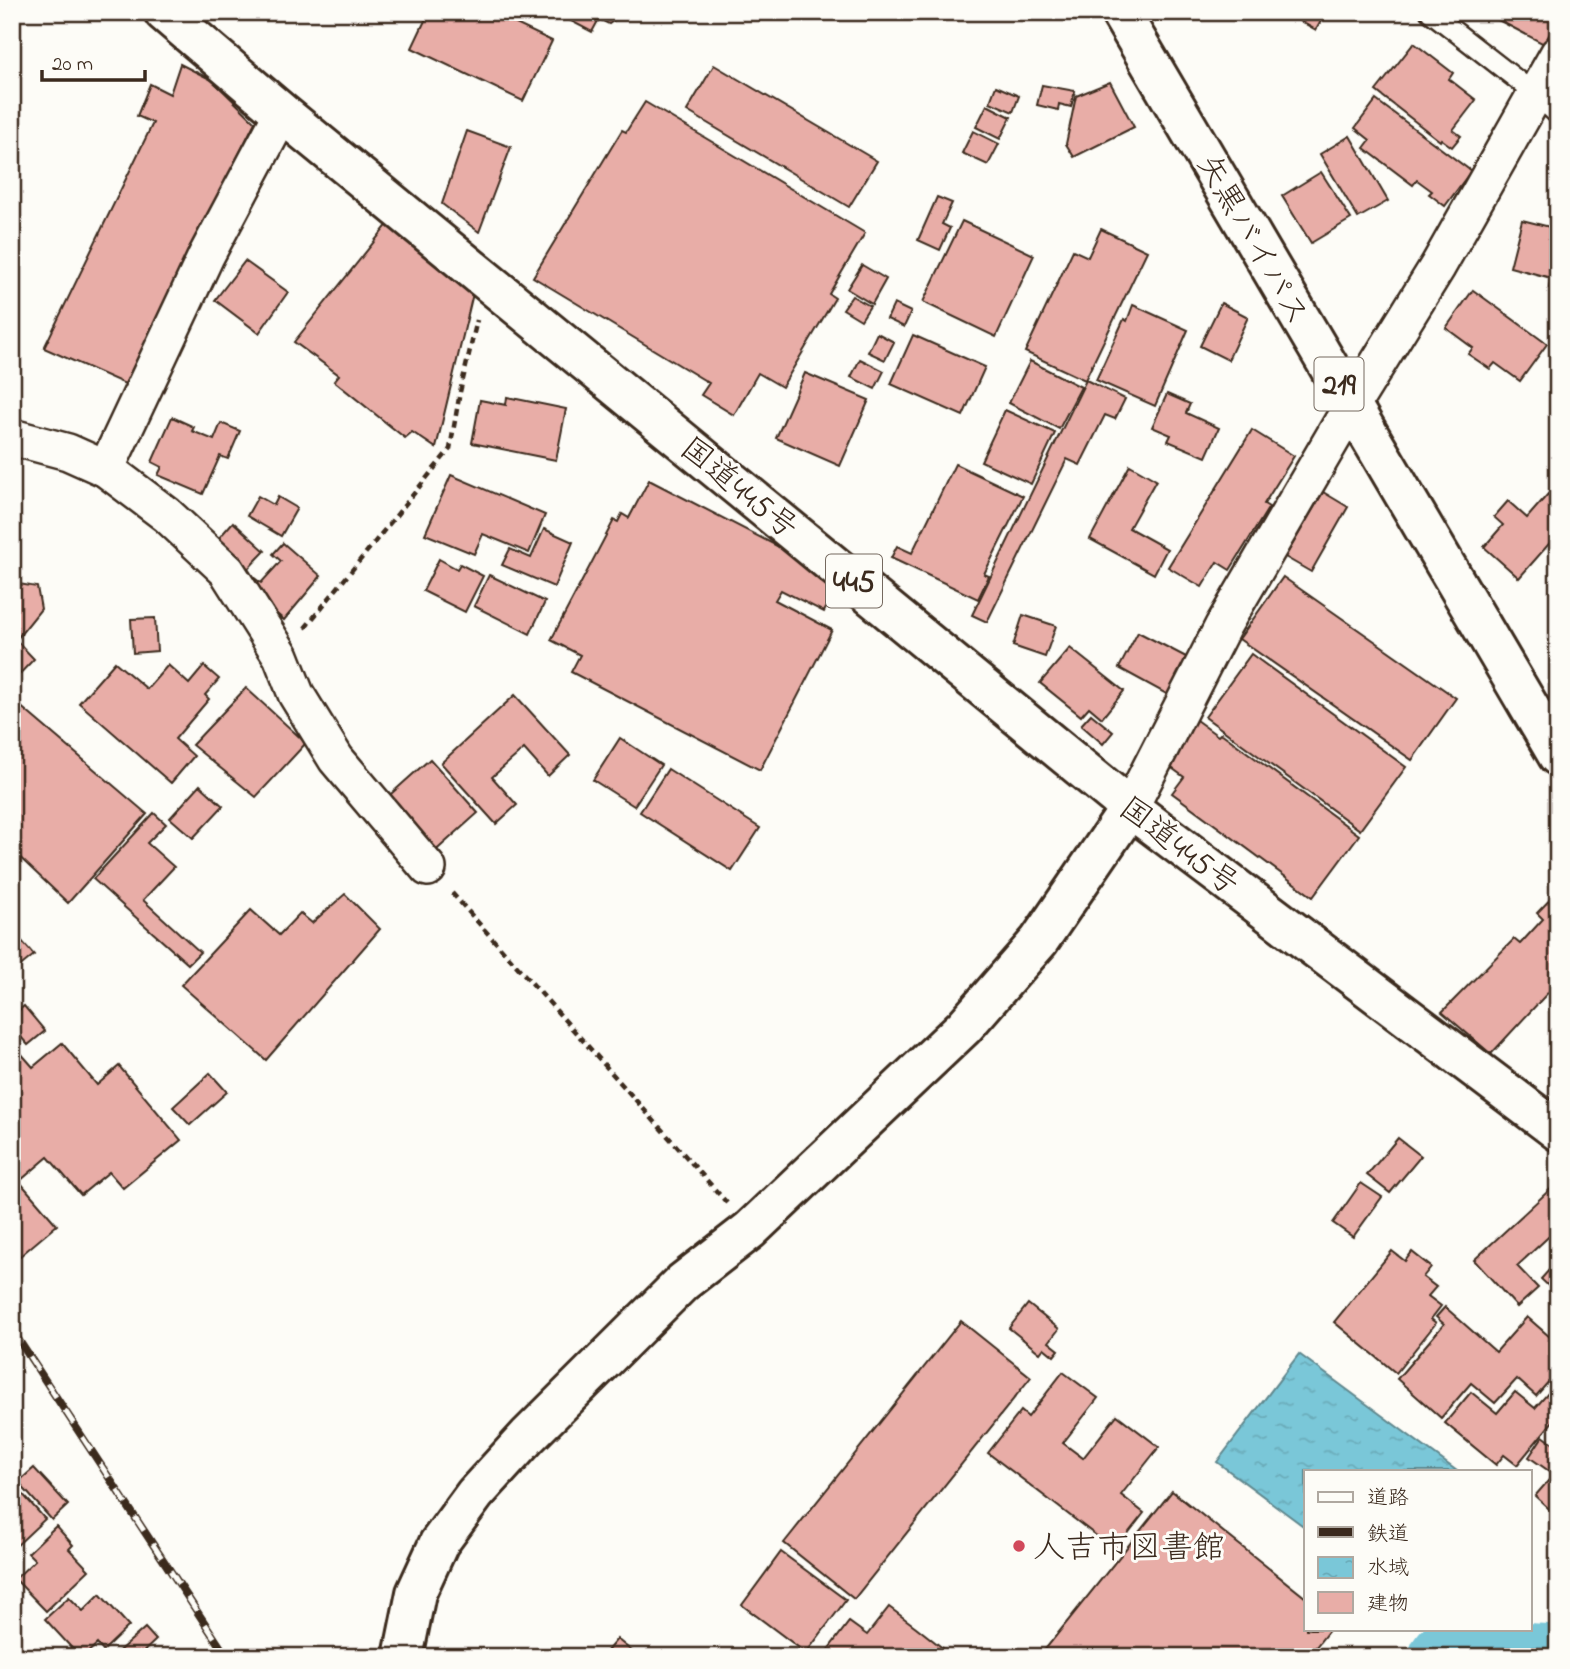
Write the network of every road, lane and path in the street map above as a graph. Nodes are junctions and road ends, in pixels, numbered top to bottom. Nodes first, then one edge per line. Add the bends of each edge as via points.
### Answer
1 (164, 12) edge
2 (1120, 12) edge
3 (1430, 12) edge
4 (1558, 54) edge
5 (1546, 104) edge
6 (282, 113) junction
7 (511, 299) junction
8 (1352, 405) junction
9 (12, 437) edge
10 (106, 469) junction
11 (281, 656) junction
12 (1558, 756) edge
13 (1130, 808) junction
14 (428, 868) joint
15 (1558, 1131) edge
16 (750, 1230) junction
17 (403, 1657) edge

1 - 6 main road, 国道445号 / 445
2 - 8 main road, 矢黒バイパス / 219
3 - 5 lane
4 - 5 street
5 - 8 street
6 - 7 main road, 国道445号 / 445
6 - 10 street via 206,256
7 - 11 path via 482,296 450,449
7 - 13 main road, 国道445号 / 445
8 - 12 main road, 矢黒バイパス / 219
8 - 13 street via 1223,626
9 - 10 street via 68,452
10 - 11 street via 167,515 227,571
11 - 14 street via 296,694 336,759
13 - 15 main road, 国道445号 / 445
13 - 16 main road via 1039,940 964,1027
14 - 16 path
16 - 17 main road via 682,1282 475,1494 439,1543 416,1593

